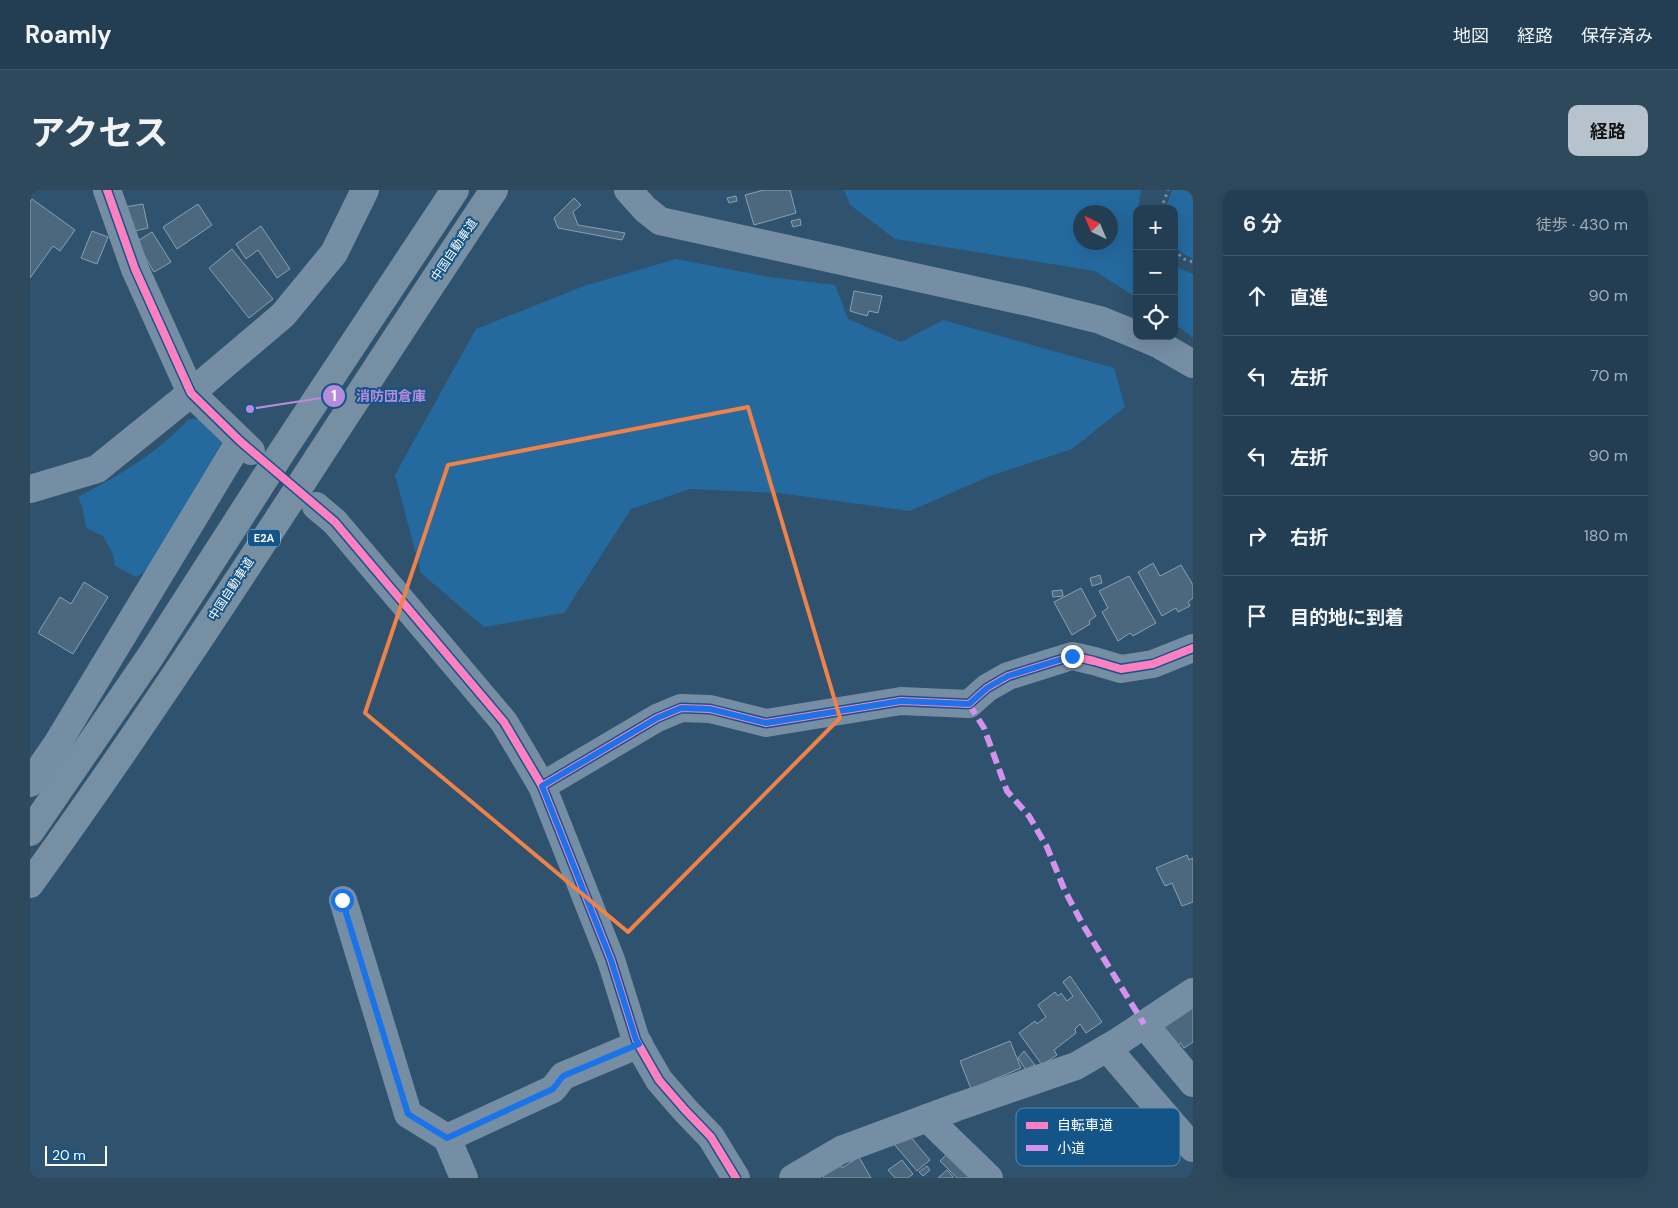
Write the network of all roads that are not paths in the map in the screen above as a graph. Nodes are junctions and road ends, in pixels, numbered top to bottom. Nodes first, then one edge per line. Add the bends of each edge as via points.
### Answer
1 (107, 190) edge
2 (365, 190) edge
3 (455, 190) edge
4 (494, 190) edge
5 (628, 190) edge
6 (1133, 334) edge
7 (1148, 340) edge
8 (1193, 364) edge
9 (191, 393) junction
10 (30, 489) edge
11 (316, 506) dead end
12 (1193, 648) edge
13 (30, 784) edge
14 (542, 786) junction
15 (30, 832) edge
16 (30, 884) edge
17 (342, 900) dead end
18 (1193, 992) edge
19 (1144, 1024) junction
20 (639, 1044) junction
21 (1107, 1048) junction
22 (1193, 1083) edge
23 (1159, 1108) edge
24 (927, 1118) junction
25 (1180, 1133) edge
26 (447, 1138) junction
27 (1193, 1148) edge
28 (464, 1178) edge
29 (736, 1178) edge
30 (793, 1178) edge
31 (989, 1178) edge

1 - 9 street via 135,269
2 - 9 street via 334,253 283,315
3 - 15 highway, E2A via 150,657
4 - 16 highway, 中国自動車道 / E2A via 175,674
5 - 6 street via 644,209 660,221 1028,302 1100,320
7 - 8 street
9 - 10 street via 97,469
9 - 13 street via 245,446
11 - 14 street via 335,522 504,722
12 - 14 street via 1153,664 1121,669 1072,656 1008,676 969,704 901,701 766,723 710,709 681,708 657,718
14 - 20 street via 611,960
17 - 26 street via 408,1114
18 - 19 street
19 - 21 street
19 - 22 street
20 - 26 street via 563,1076 553,1089
20 - 29 street via 659,1080 712,1137
21 - 23 street
21 - 24 street via 1076,1066
24 - 30 street via 841,1150
24 - 31 street
25 - 27 street
26 - 28 street

